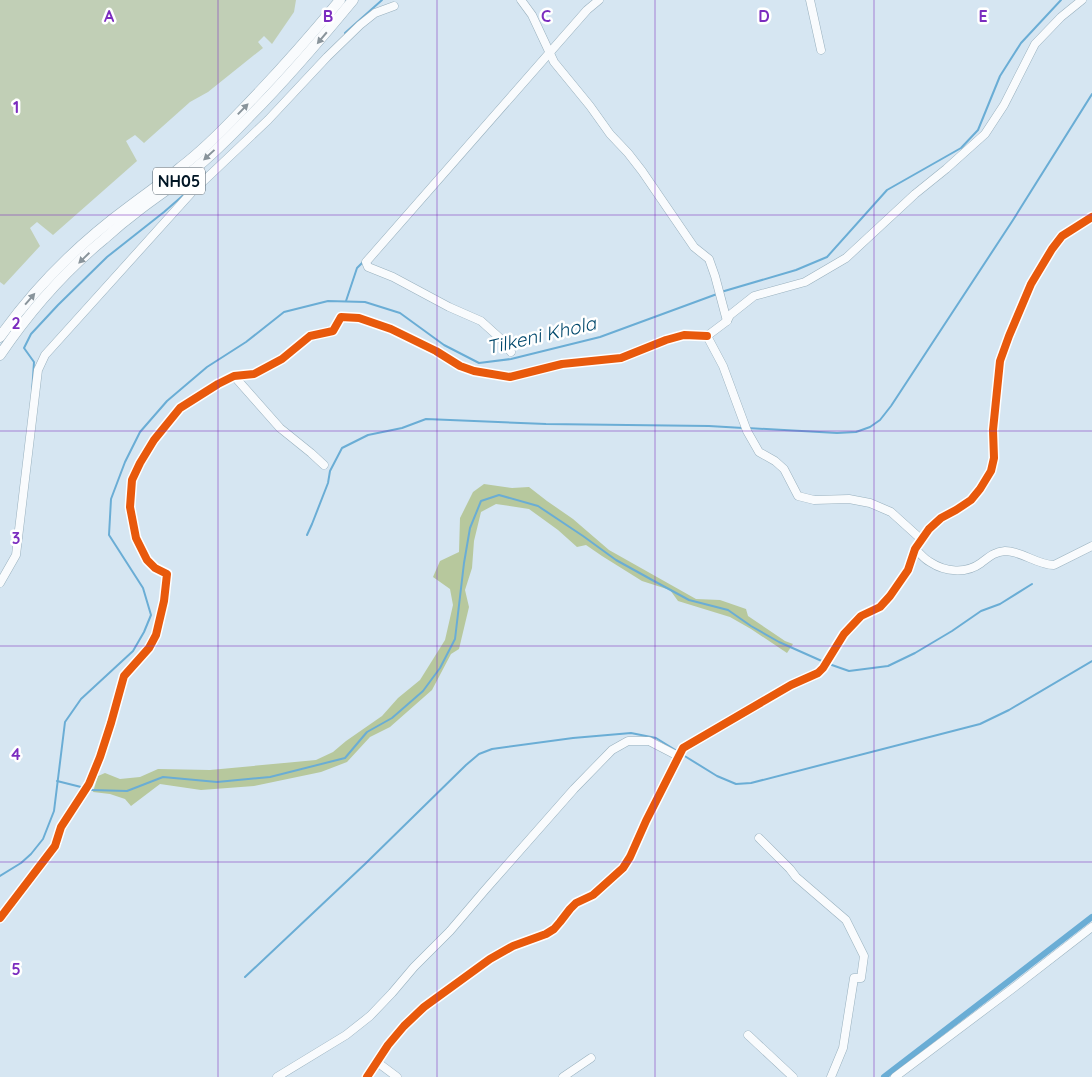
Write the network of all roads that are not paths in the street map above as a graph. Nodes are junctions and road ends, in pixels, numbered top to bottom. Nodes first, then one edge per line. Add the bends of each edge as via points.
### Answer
1 (340, 0) edge
2 (353, 0) edge
3 (521, 0) edge
4 (599, 0) edge
5 (810, 0) edge
6 (1082, 0) edge
7 (394, 6) dead end
8 (821, 50) dead end
9 (549, 53) junction
10 (1092, 217) edge
11 (727, 321) junction
12 (707, 336) junction
13 (0, 337) edge
14 (511, 352) dead end
15 (0, 355) edge
16 (234, 376) junction
17 (324, 465) dead end
18 (922, 540) junction
19 (1092, 546) edge
20 (915, 548) junction
21 (0, 583) edge
22 (678, 756) junction
23 (759, 838) dead end
24 (0, 918) edge
25 (1092, 927) edge
26 (748, 1035) dead end
27 (591, 1058) dead end
28 (377, 1062) junction
29 (277, 1077) edge
30 (367, 1077) edge
31 (397, 1077) edge
32 (562, 1077) edge
33 (793, 1077) edge
34 (832, 1077) edge
35 (895, 1077) edge

13 -> 1 main road, NH05 via 31,297 92,236 182,167 221,131 311,36
2 -> 15 main road, NH05 via 314,47 231,135 192,171 102,240 69,272 25,320
3 - 9 street
4 - 9 street
5 - 8 street
6 - 11 street via 1036,44 985,134 952,164 846,258 804,282 754,296 730,314
7 - 21 street via 374,13 360,25 268,120 192,192 44,355 38,370 16,555
9 - 11 street via 642,171 694,247 709,259
9 - 14 street via 366,262 368,268 481,321
10 - 18 street via 1062,236 1052,250 1030,284 1009,336 1000,361 991,471 971,500 940,518
11 - 12 street
12 - 16 street via 684,335 621,358 562,364 510,377 474,372 391,328 359,318 341,317 333,331 310,336 282,359 254,374
12 - 18 street via 723,366 745,428 760,452 784,469 798,496 870,503 891,512
16 - 17 street via 280,428
16 - 24 street via 180,408 154,440 132,480 130,507 136,538 147,560 167,574 156,635 124,676 89,784 61,827 55,846
18 - 20 street
19 - 20 street via 1054,565 1006,551 995,553 968,570 941,568
20 - 22 street via 908,570 890,596 880,607 861,616 844,634 824,668 683,748
22 - 28 street via 623,868 592,895 576,903 554,929 490,959 424,1007 404,1026
22 - 29 street via 649,741 628,741 612,750 370,1016 346,1035
23 - 34 street via 796,877 846,920 864,956 861,978 854,978 843,1048
25 - 35 street
26 - 33 street
27 - 32 street
28 - 30 street
28 - 31 street

